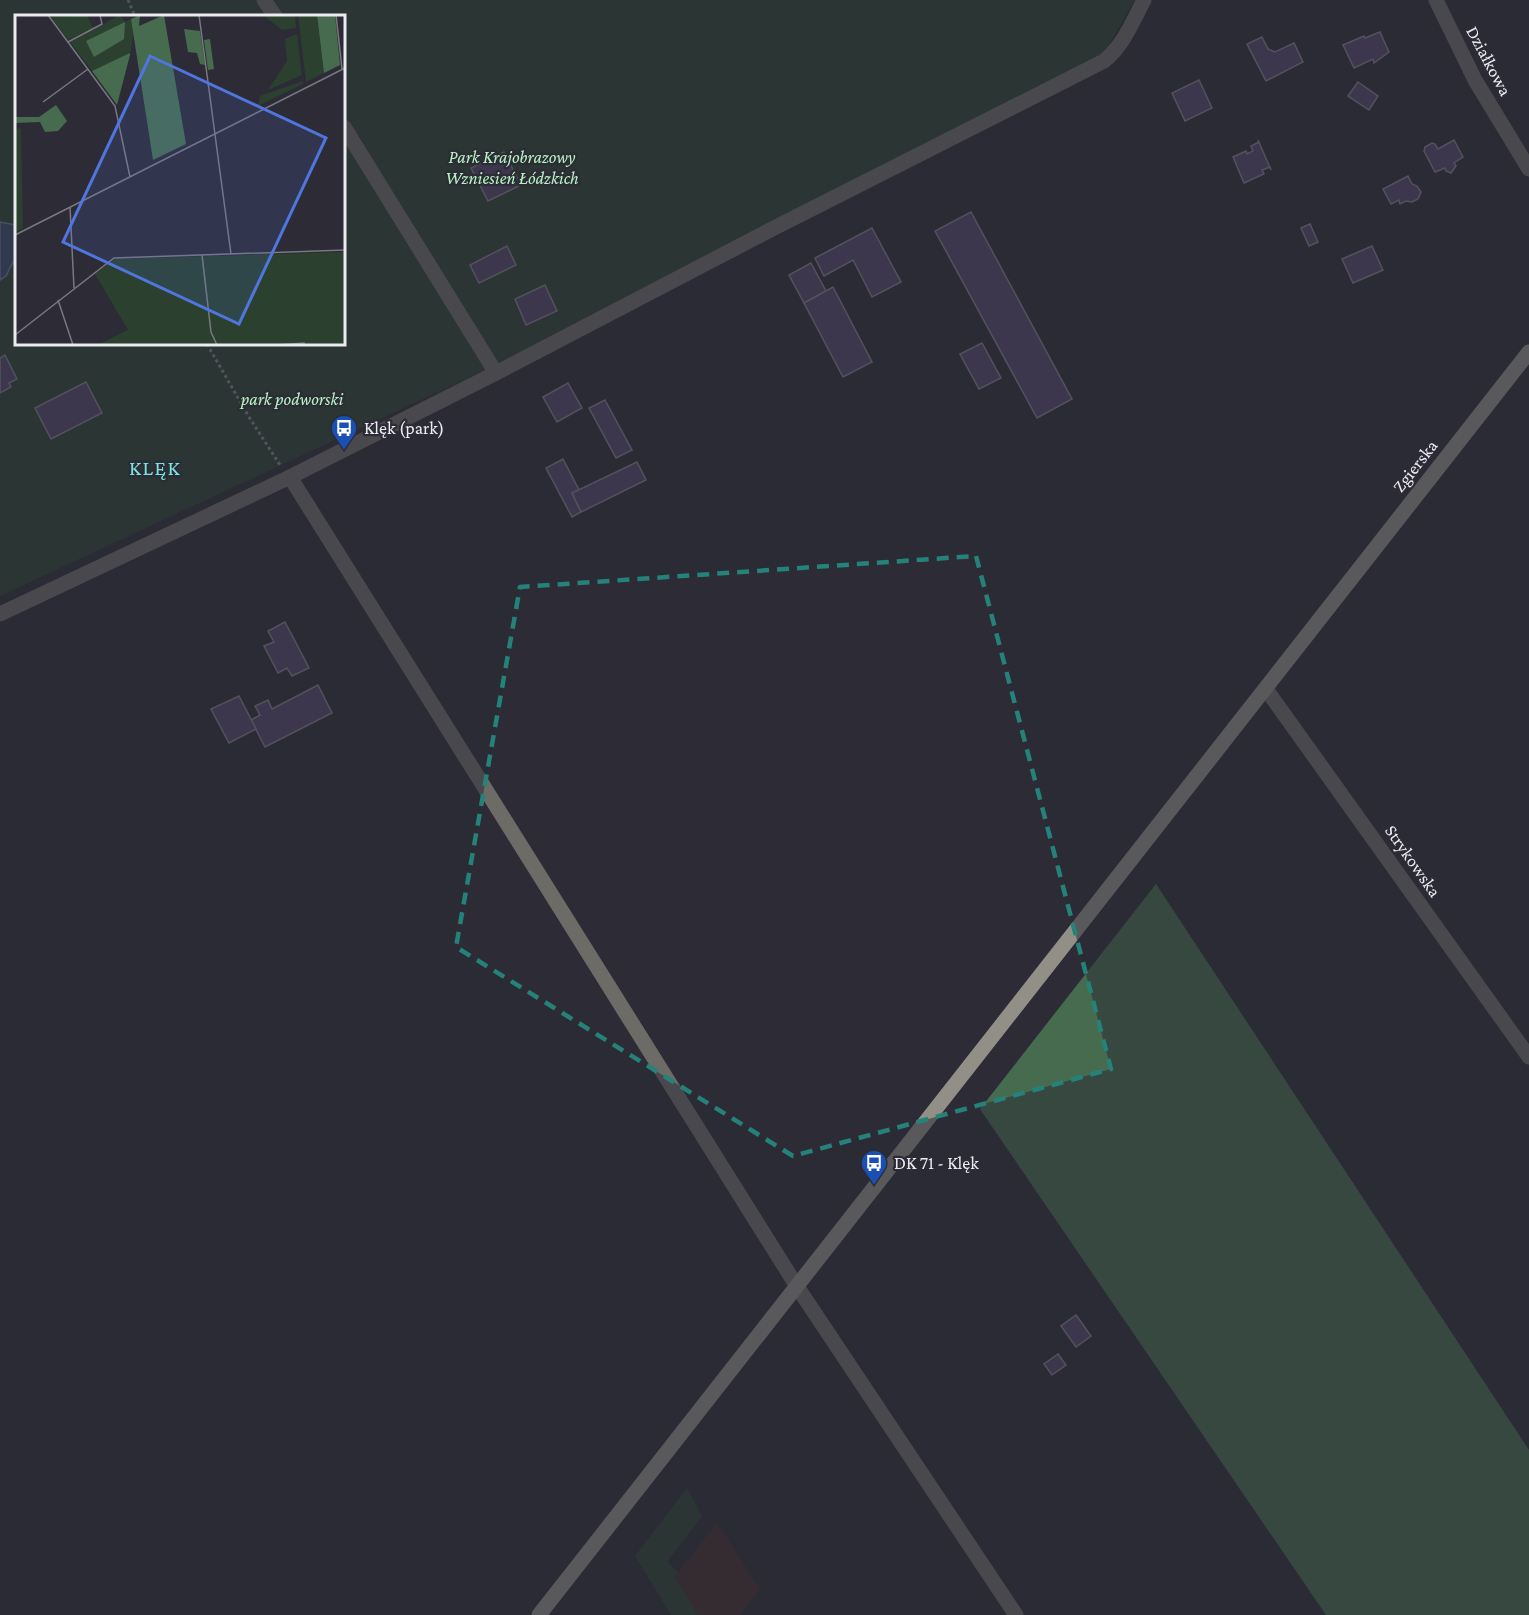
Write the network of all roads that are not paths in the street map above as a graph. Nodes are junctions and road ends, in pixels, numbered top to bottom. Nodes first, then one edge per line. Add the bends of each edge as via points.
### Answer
1 (264, 0) edge
2 (1144, 0) edge
3 (1436, 0) edge
4 (273, 15) edge
5 (345, 129) edge
6 (1529, 170) edge
7 (1529, 352) edge
8 (496, 373) junction
9 (290, 477) junction
10 (0, 614) edge
11 (1266, 689) junction
12 (1529, 1057) edge
13 (796, 1285) junction
14 (539, 1615) edge
15 (1016, 1615) edge

1 - 4 street
2 - 8 street via 1119,46 1104,61
3 - 6 street, Działkowa via 1476,80
5 - 8 street
7 - 11 main road, Zgierska
8 - 9 street
9 - 10 street
9 - 13 street
11 - 12 street, Strykowska
11 - 13 main road, Zgierska
13 - 14 main road, Zgierska
13 - 15 street

